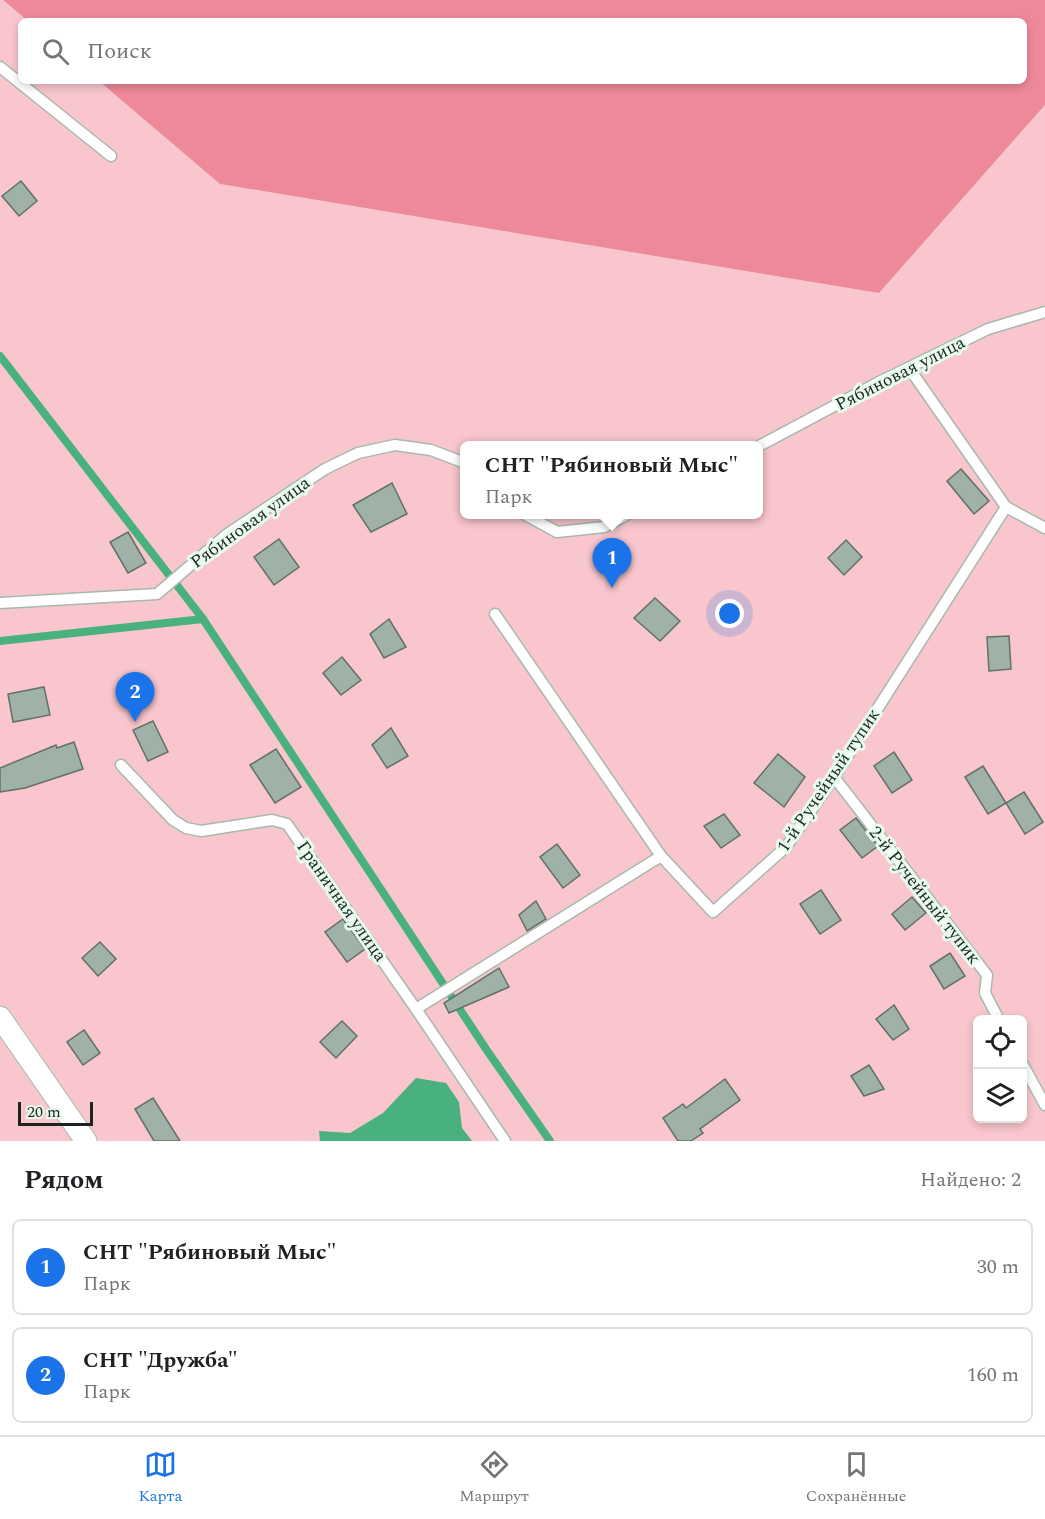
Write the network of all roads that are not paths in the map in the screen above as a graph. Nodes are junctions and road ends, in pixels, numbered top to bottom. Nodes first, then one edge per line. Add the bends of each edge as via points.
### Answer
1 (0, 67) edge
2 (18, 81) edge
3 (21, 84) edge
4 (111, 156) dead end
5 (1045, 312) edge
6 (909, 368) junction
7 (763, 444) edge
8 (460, 461) edge
9 (1006, 507) junction
10 (533, 519) edge
11 (619, 519) edge
12 (1045, 528) edge
13 (0, 603) edge
14 (495, 614) dead end
15 (121, 765) dead end
16 (834, 777) junction
17 (661, 856) junction
18 (416, 1009) junction
19 (996, 1015) edge
20 (2, 1023) edge
21 (1026, 1069) edge
22 (1045, 1105) edge
23 (86, 1141) edge
24 (505, 1141) edge

1 - 2 lane
3 - 4 lane
5 - 6 lane, Рябиновая улица via 988,329
6 - 7 lane, Рябиновая улица
6 - 9 lane
8 - 13 lane, Рябиновая улица via 431,450 395,445 358,453 325,468 226,536 158,594
9 - 12 lane
9 - 16 lane, 1-й Ручейный тупик
10 - 11 lane via 556,532 604,527
14 - 17 lane
15 - 18 lane, Граничная улица via 173,820 186,828 201,831 272,820 287,824
16 - 17 lane, 1-й Ручейный тупик via 786,847 713,912
16 - 19 lane, 2-й Ручейный тупик via 987,975 985,993
17 - 18 lane
18 - 24 lane, Граничная улица
20 - 23 street
21 - 22 lane

